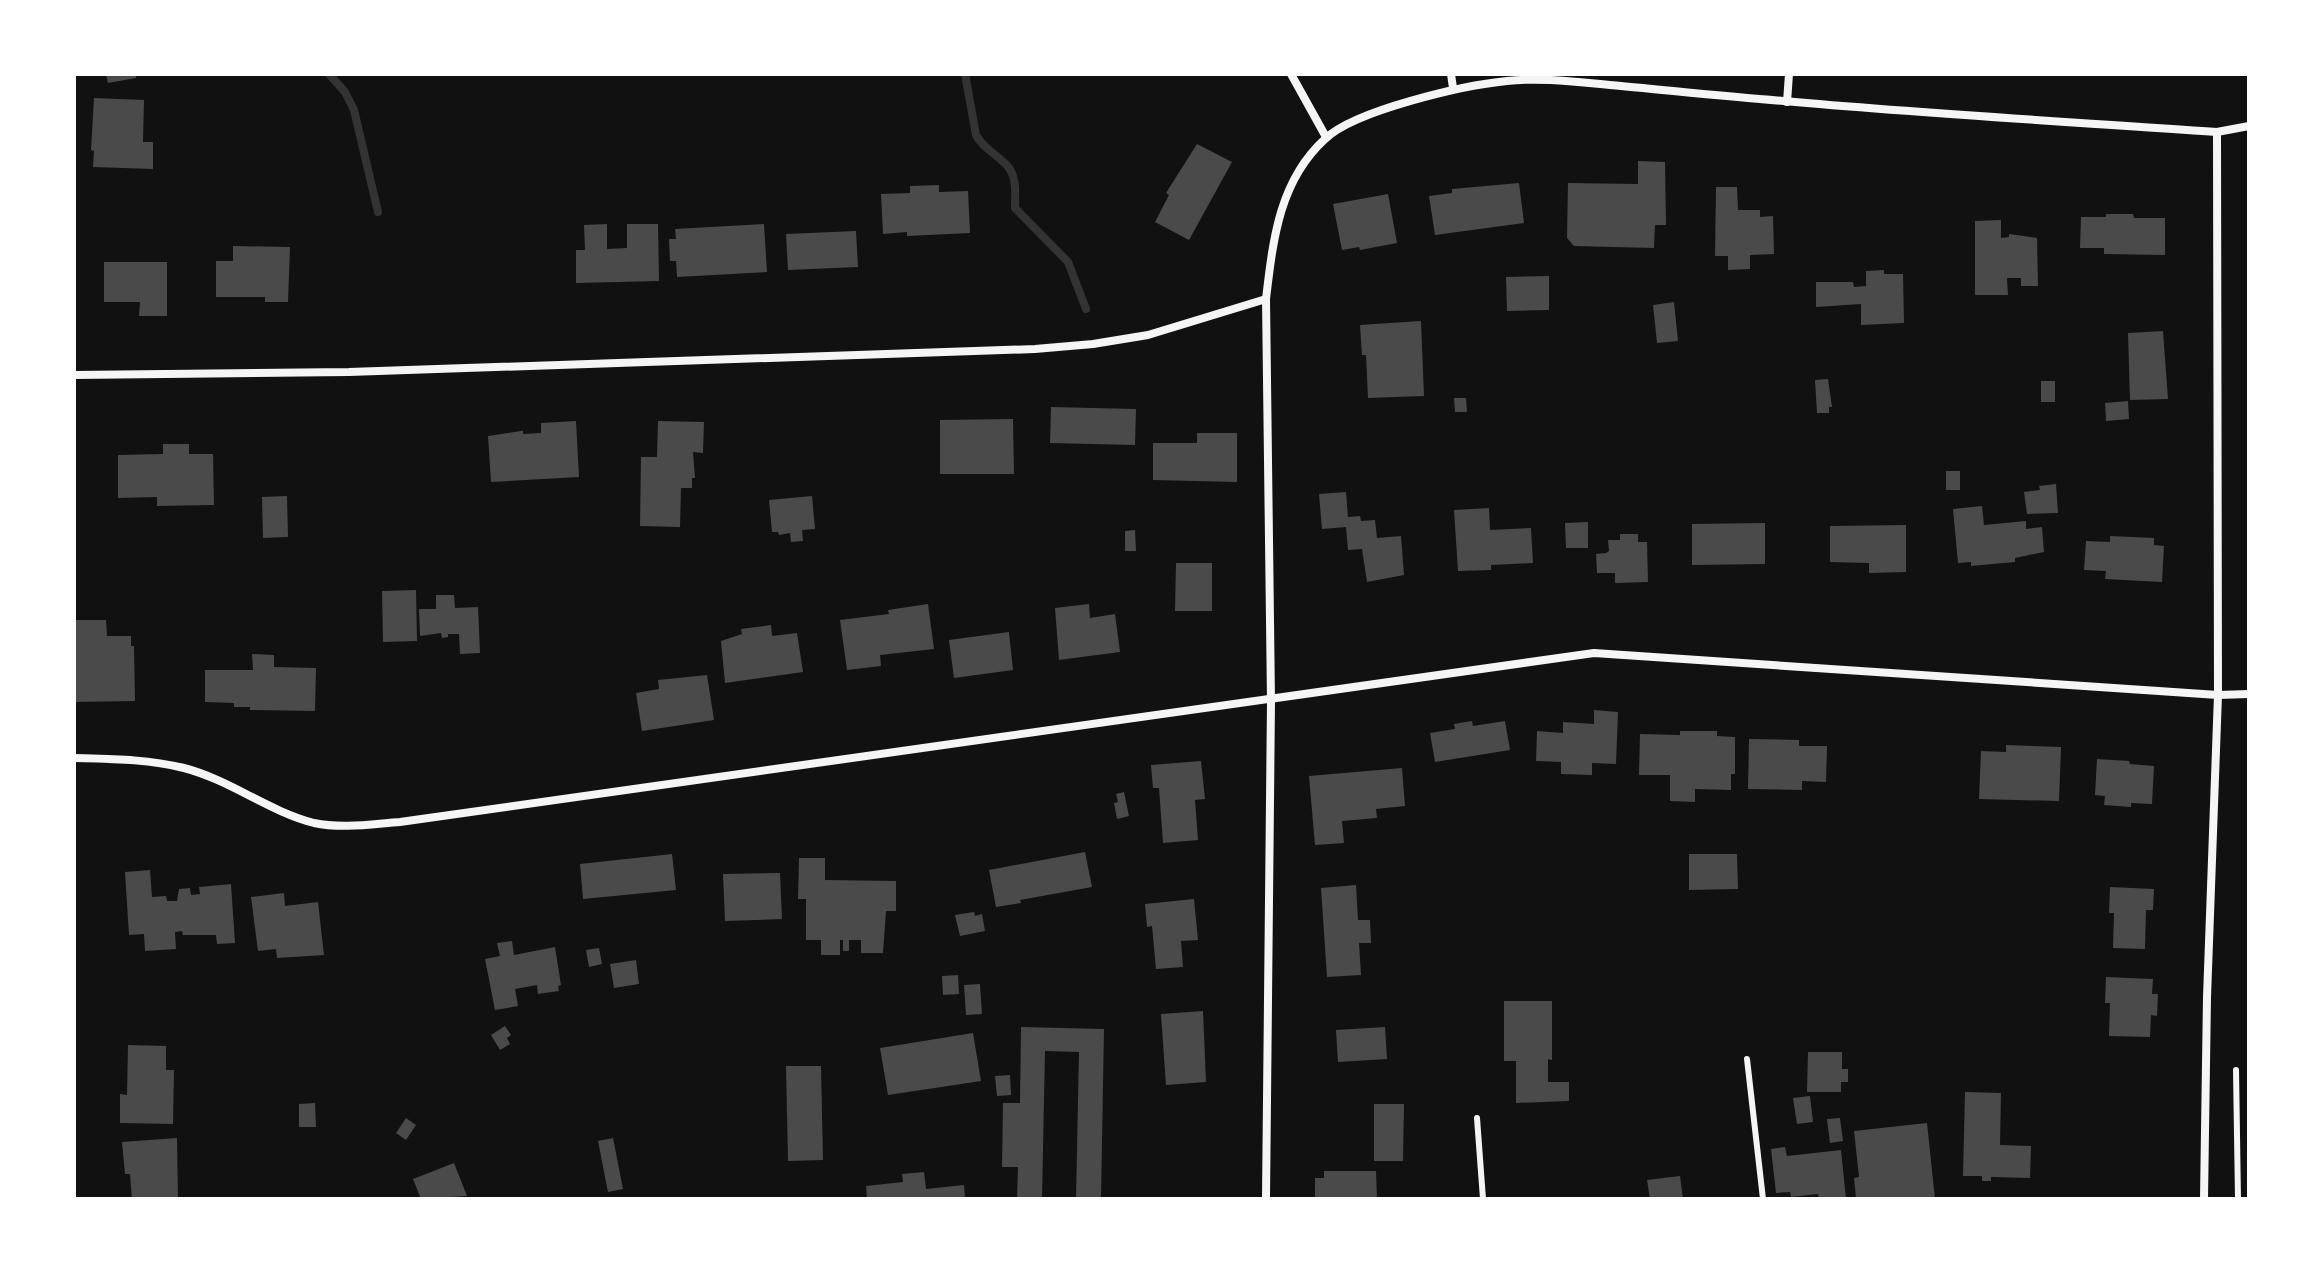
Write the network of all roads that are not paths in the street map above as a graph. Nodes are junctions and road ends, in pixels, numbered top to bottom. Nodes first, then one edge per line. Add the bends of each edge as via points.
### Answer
1 (1291, 74) edge
2 (1451, 74) edge
3 (1789, 74) edge
4 (1453, 88) junction
5 (1787, 102) junction
6 (2249, 126) edge
7 (2217, 132) junction
8 (1326, 137) junction
9 (1266, 299) junction
10 (74, 375) edge
11 (2249, 694) edge
12 (2218, 695) junction
13 (1271, 701) junction
14 (74, 758) edge
15 (1747, 1059) dead end
16 (2236, 1070) dead end
17 (1477, 1118) dead end
18 (1266, 1199) edge
19 (1483, 1199) edge
20 (1763, 1199) edge
21 (2204, 1199) edge
22 (2238, 1199) edge

1 - 8 street
2 - 4 street
3 - 5 street
4 - 5 street via 1551,80
4 - 8 street
5 - 7 street
6 - 7 street
7 - 12 street
8 - 9 street via 1283,199
9 - 10 street via 1148,335 1035,349 349,372
9 - 13 street
11 - 12 street
12 - 13 street via 1594,653
12 - 21 street
13 - 14 street via 352,826 316,823 186,769 140,759
13 - 18 street
15 - 20 lane
16 - 22 lane
17 - 19 lane

